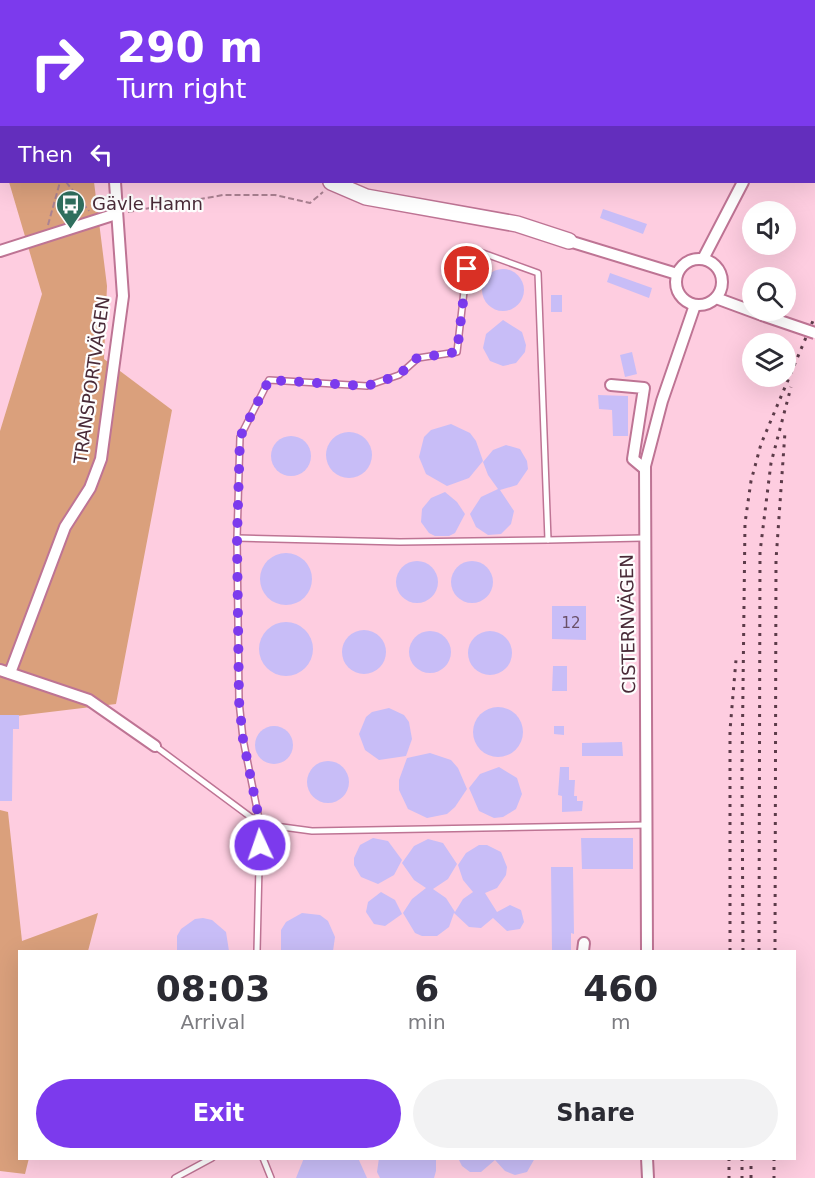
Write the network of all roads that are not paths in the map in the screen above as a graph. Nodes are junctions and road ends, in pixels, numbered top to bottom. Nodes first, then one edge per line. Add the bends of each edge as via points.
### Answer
1 (115, 183) edge
2 (334, 183) edge
3 (743, 183) edge
4 (116, 214) junction
5 (569, 241) joint
6 (0, 251) edge
7 (704, 259) junction
8 (677, 274) junction
9 (716, 298) junction
10 (695, 304) junction
11 (815, 333) edge
12 (611, 385) dead end
13 (645, 469) junction
14 (237, 538) junction
15 (643, 538) junction
16 (548, 540) junction
17 (5, 672) edge
18 (155, 746) joint
19 (260, 824) junction
20 (646, 825) junction
21 (257, 950) edge
22 (647, 950) edge
23 (208, 1160) edge
24 (264, 1160) edge
25 (647, 1160) edge
26 (175, 1178) edge
27 (271, 1178) edge
28 (648, 1178) edge

1 - 4 street, TRANSPORTVÄGEN
2 - 5 main road via 366,196 517,224
3 - 7 street
4 - 6 street
4 - 17 street, TRANSPORTVÄGEN via 123,296 101,459 90,488 65,528
5 - 8 street
7 - 8 street via 690,260
7 - 9 street via 720,272 722,285
8 - 10 street via 681,297
9 - 10 street
9 - 11 street, bridge
10 - 13 street, CISTERNVÄGEN via 662,401
12 - 13 street via 644,388 633,459
13 - 15 street, CISTERNVÄGEN
14 - 16 lane
14 - 16 lane via 240,437 269,380 367,386 399,375 417,358 457,352 469,248 538,273
14 - 19 lane via 239,701
15 - 16 lane
15 - 20 street, CISTERNVÄGEN
17 - 18 street via 89,700
18 - 19 lane
19 - 20 lane via 312,831
19 - 21 lane
20 - 22 street, CISTERNVÄGEN
23 - 26 lane
24 - 27 lane
25 - 28 street

